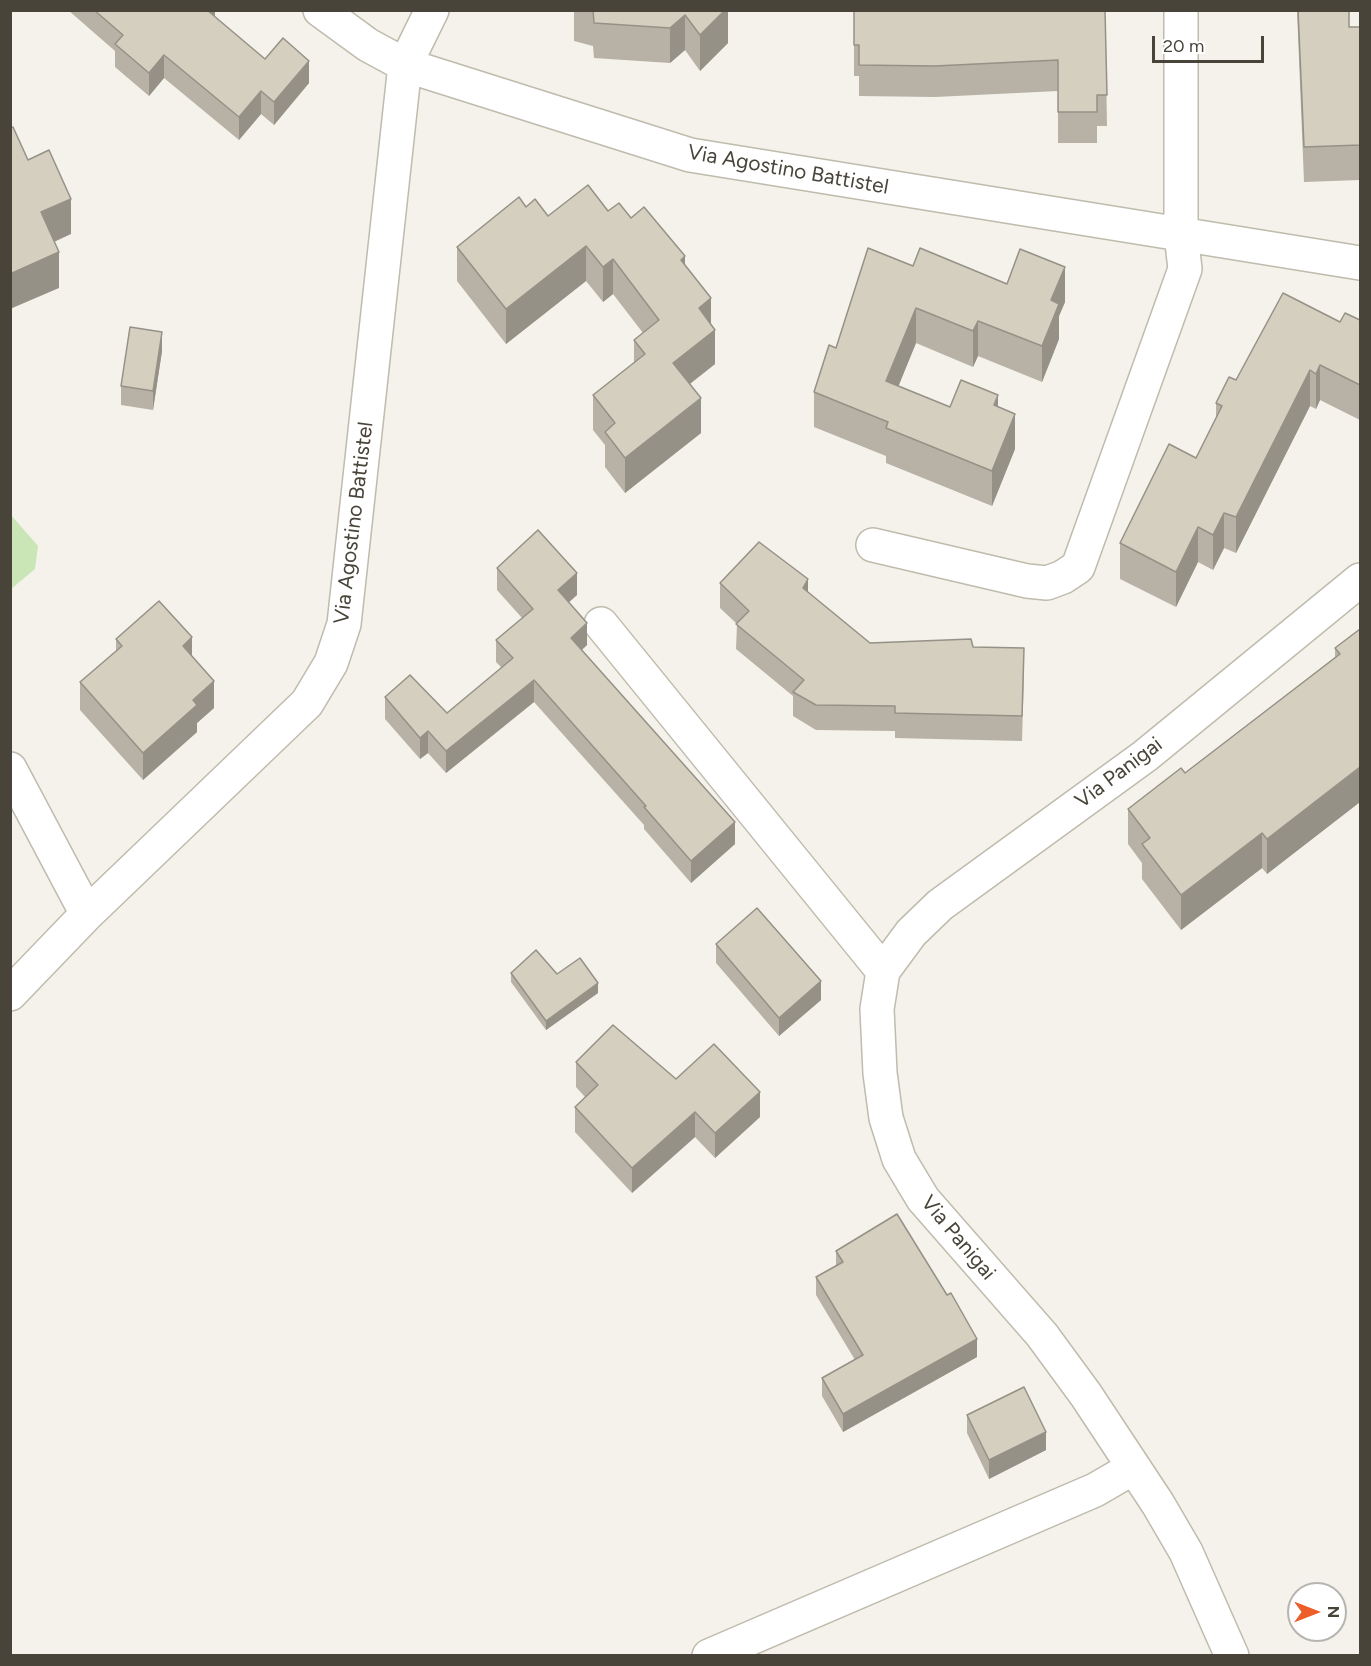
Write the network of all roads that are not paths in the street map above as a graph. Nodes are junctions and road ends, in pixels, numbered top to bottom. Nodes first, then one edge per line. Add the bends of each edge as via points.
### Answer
1 (320, 10) edge
2 (432, 10) edge
3 (1181, 10) edge
4 (405, 65) junction
5 (1181, 234) junction
6 (1360, 263) edge
7 (873, 545) dead end
8 (1360, 580) edge
9 (601, 624) dead end
10 (10, 769) edge
11 (87, 914) junction
12 (883, 971) junction
13 (10, 994) edge
14 (1133, 1468) junction
15 (709, 1656) edge
16 (1232, 1656) edge

1 - 4 street, Via Agostino Battistel via 368,45
2 - 4 street, Via Agostino Battistel
3 - 5 street
4 - 5 street, Via Agostino Battistel via 690,155
4 - 11 street, Via Agostino Battistel via 344,624 331,663 307,703
5 - 6 street, Via Agostino Battistel
5 - 7 street via 1185,269 1078,567 1047,583 1027,581
8 - 12 street, Via Panigai via 1145,756 940,905 911,933
9 - 12 street
10 - 11 street
11 - 13 street, Via Agostino Battistel
12 - 14 street, Via Panigai via 877,1009 880,1073 886,1118 899,1159 923,1199 1042,1335
14 - 15 street via 1095,1490
14 - 16 street, Via Panigai via 1186,1552

